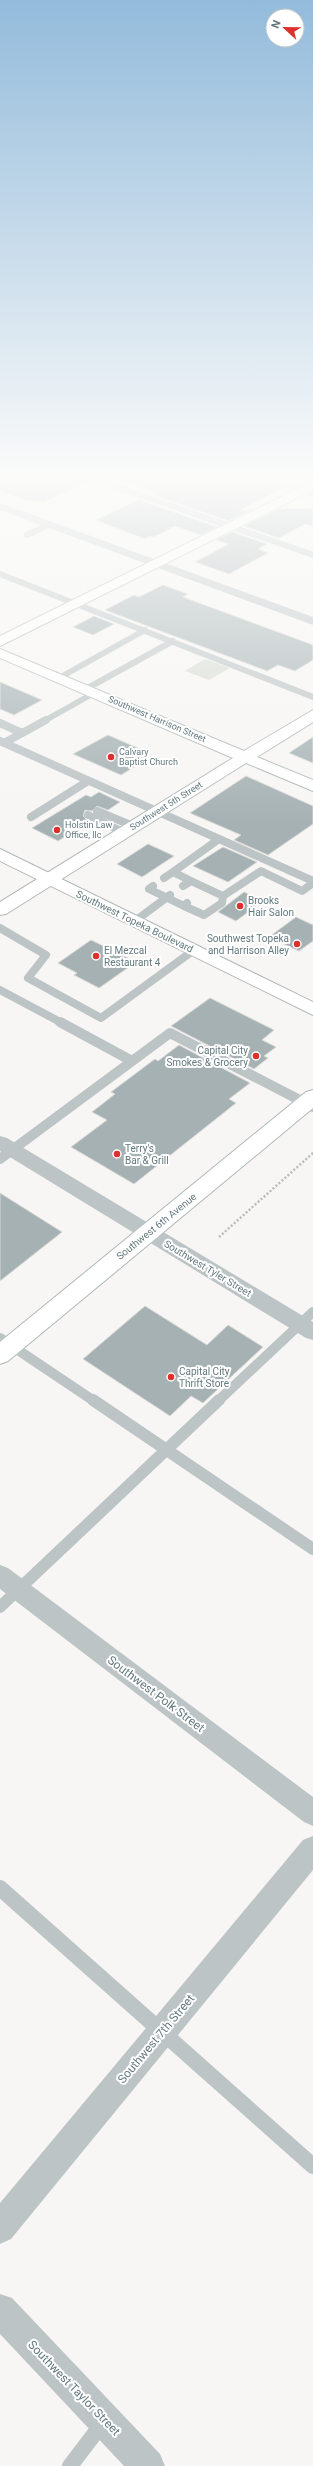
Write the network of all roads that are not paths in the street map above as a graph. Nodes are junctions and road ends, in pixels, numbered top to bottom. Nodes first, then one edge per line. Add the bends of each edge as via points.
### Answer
1 (48, 593) edge
2 (98, 593) edge
3 (238, 593) edge
4 (76, 604) junction
5 (313, 621) edge
6 (145, 630) junction
7 (173, 641) junction
8 (0, 642) edge
9 (0, 653) edge
10 (59, 678) junction
11 (90, 691) junction
12 (313, 696) edge
13 (313, 715) edge
14 (0, 722) edge
15 (22, 733) junction
16 (2, 742) edge
17 (246, 757) junction
18 (88, 781) junction
19 (313, 786) edge
20 (157, 810) junction
21 (97, 811) dead end
22 (88, 815) dead end
23 (31, 817) dead end
24 (128, 829) junction
25 (219, 839) junction
26 (0, 854) edge
27 (274, 864) junction
28 (261, 871) junction
29 (173, 872) junction
30 (164, 878) dead end
31 (50, 879) junction
32 (191, 881) junction
33 (313, 882) edge
34 (152, 886) dead end
35 (183, 886) dead end
36 (208, 889) junction
37 (200, 894) dead end
38 (168, 896) junction
39 (223, 896) junction
40 (0, 910) edge
41 (135, 921) junction
42 (0, 928) edge
43 (194, 950) junction
44 (0, 990) edge
45 (313, 1009) edge
46 (132, 1061) junction
47 (311, 1103) edge
48 (4, 1150) edge
49 (149, 1232) junction
50 (309, 1323) edge
51 (4, 1346) edge
52 (167, 1451) junction
53 (313, 1549) edge
54 (10, 1582) edge
55 (0, 1607) edge
56 (313, 1812) edge
57 (313, 1849) edge
58 (0, 1888) edge
59 (162, 2031) junction
60 (313, 2166) edge
61 (0, 2228) edge
62 (0, 2310) edge
63 (105, 2420) junction
64 (70, 2466) edge
65 (148, 2466) edge

1 - 4 lane
2 - 4 street
3 - 5 street
4 - 6 lane
4 - 8 street
6 - 7 lane
6 - 10 lane
7 - 11 lane
7 - 12 lane
9 - 10 street, Southwest Harrison Street
10 - 11 street, Southwest Harrison Street
11 - 15 lane
11 - 17 street, Southwest Harrison Street
13 - 17 street, Southwest 5th Street
14 - 15 lane
15 - 16 lane
16 - 18 lane
17 - 19 street, Southwest Harrison Street
17 - 20 street, Southwest 5th Street
18 - 20 lane
18 - 23 lane
20 - 24 street, Southwest 5th Street
20 - 25 lane
21 - 24 lane
22 - 24 lane
24 - 31 street, Southwest 5th Street
25 - 27 lane
25 - 29 lane
26 - 31 street, Southwest Topeka Boulevard
27 - 28 lane
27 - 33 lane
28 - 33 lane via 302,891
28 - 39 lane
29 - 30 lane
29 - 32 lane
31 - 40 street, Southwest 5th Street
31 - 41 street, Southwest Topeka Boulevard
32 - 35 lane
32 - 36 lane
34 - 38 lane via 148,889
36 - 37 lane
36 - 39 lane
38 - 39 lane via 204,915 222,903
38 - 41 lane
41 - 43 street, Southwest Topeka Boulevard
42 - 43 lane via 46,955 28,978 101,1018
43 - 45 street, Southwest Topeka Boulevard
44 - 46 lane
46 - 47 lane via 170,1033
46 - 48 lane
47 - 49 street, Southwest 6th Avenue
48 - 49 street, Southwest Tyler Street
49 - 50 street, Southwest Tyler Street
49 - 51 street, Southwest 6th Avenue
50 - 52 lane
51 - 52 lane
52 - 53 lane
52 - 54 lane
54 - 55 lane
54 - 56 street, Southwest Polk Street
57 - 59 street, Southwest 7th Street
58 - 59 lane
59 - 60 lane
59 - 61 street, Southwest 7th Street
62 - 63 street, Southwest Taylor Street
63 - 64 lane
63 - 65 street, Southwest Taylor Street

